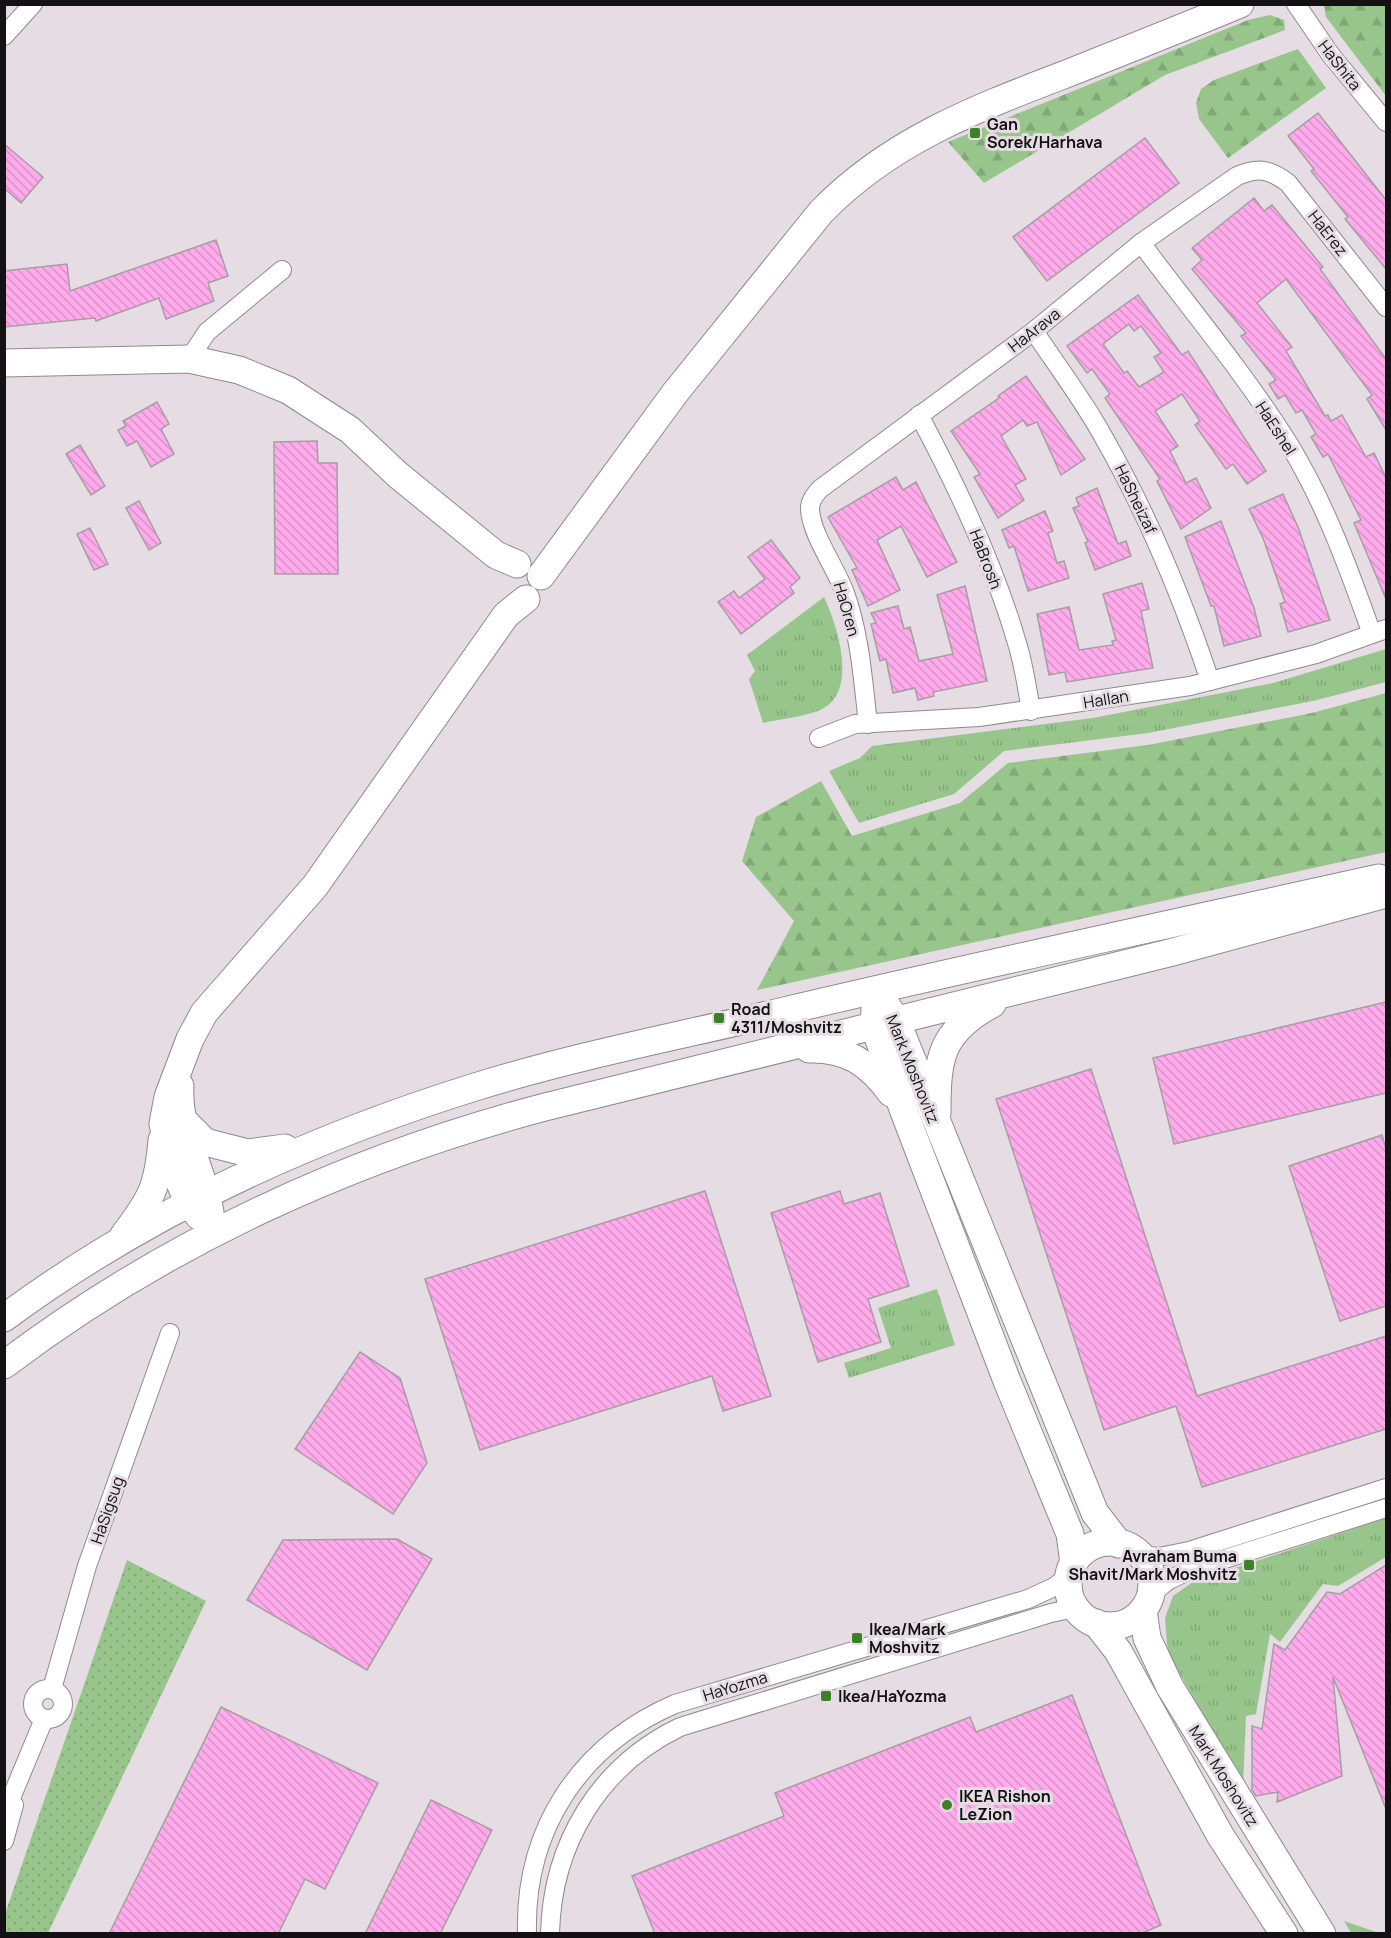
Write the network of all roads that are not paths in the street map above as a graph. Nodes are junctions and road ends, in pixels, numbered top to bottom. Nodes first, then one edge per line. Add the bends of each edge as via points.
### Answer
1 (33, 4) edge
2 (1240, 4) edge
3 (1296, 4) edge
4 (4, 36) edge
5 (1386, 122) edge
6 (1261, 169) joint
7 (1141, 243) junction
8 (282, 270) dead end
9 (1386, 307) edge
10 (1034, 331) junction
11 (189, 359) junction
12 (4, 363) edge
13 (919, 415) junction
14 (811, 500) joint
15 (520, 578) junction
16 (1379, 631) edge
17 (1210, 681) junction
18 (1031, 711) junction
19 (868, 724) junction
20 (819, 738) dead end
21 (1386, 877) edge
22 (1386, 894) edge
23 (1018, 989) junction
24 (877, 990) junction
25 (885, 1023) junction
26 (786, 1049) junction
27 (903, 1109) junction
28 (172, 1121) junction
29 (937, 1127) junction
30 (310, 1145) junction
31 (198, 1199) junction
32 (213, 1233) junction
33 (119, 1242) junction
34 (4, 1318) edge
35 (170, 1333) dead end
36 (4, 1365) edge
37 (1386, 1488) edge
38 (1386, 1508) edge
39 (1129, 1549) junction
40 (1072, 1569) junction
41 (1147, 1602) junction
42 (1085, 1616) junction
43 (20, 1779) junction
44 (4, 1815) edge
45 (4, 1841) edge
46 (527, 1934) edge
47 (550, 1934) edge
48 (1284, 1934) edge
49 (1322, 1934) edge

1 - 4 street
2 - 15 street via 921,135 847,185
3 - 5 street, HaShita via 1330,54
6 - 7 street, HaArava via 1237,176
6 - 9 street, HaErez via 1288,183
7 - 10 street, HaArava
7 - 16 street, HaEshel via 1290,447
8 - 11 street via 207,332
10 - 13 street, HaArava
10 - 17 street, HaSheizaf via 1126,477 1172,577
11 - 12 street
11 - 15 street via 239,370 288,390 350,430
13 - 14 street, HaArava via 820,489
13 - 18 street, HaBrosh via 968,512 997,585 1017,644
14 - 19 street, HaOren via 815,528 846,595
15 - 28 street via 315,886 204,1013 168,1097
16 - 17 street, HaIlan via 1316,654
17 - 18 street, HaIlan
18 - 19 street, HaIlan
19 - 20 street, HaIlan via 855,724
21 - 24 street
22 - 23 street
23 - 25 street
23 - 29 street via 973,1014 946,1042 939,1076
24 - 25 street, Mark Moshovitz
24 - 30 street via 503,1079
25 - 26 street
25 - 27 street, Mark Moshovitz
25 - 29 street, Mark Moshovitz
26 - 27 street via 848,1053 871,1069
26 - 32 street via 448,1134 304,1190
27 - 40 street, Mark Moshovitz via 1070,1534
28 - 30 street via 205,1142 248,1153
28 - 31 street via 172,1164
28 - 33 street via 151,1199
29 - 39 street, Mark Moshovitz via 1095,1513
30 - 31 street
31 - 32 street
31 - 33 street
32 - 36 street via 89,1307
33 - 34 street
35 - 43 street, HaSigsug via 87,1566 52,1689 62,1697 63,1707 54,1719 44,1719
37 - 39 street via 1189,1551 1159,1557
38 - 41 street via 1190,1570 1168,1580
39 - 40 street via 1094,1546
39 - 41 street, Mark Moshovitz via 1149,1568
40 - 42 street, Mark Moshovitz via 1068,1590
40 - 46 street, HaYozma via 1054,1587 1028,1599 675,1704 638,1721 575,1777 552,1815 534,1864
41 - 42 street via 1125,1623 1115,1626
41 - 49 street, Mark Moshovitz via 1151,1650 1170,1687
42 - 47 street, HaYozma via 1051,1613 680,1727 656,1739 608,1779 572,1832 556,1876
42 - 48 street, Mark Moshovitz via 1118,1651 1220,1835
43 - 44 street
43 - 45 street

